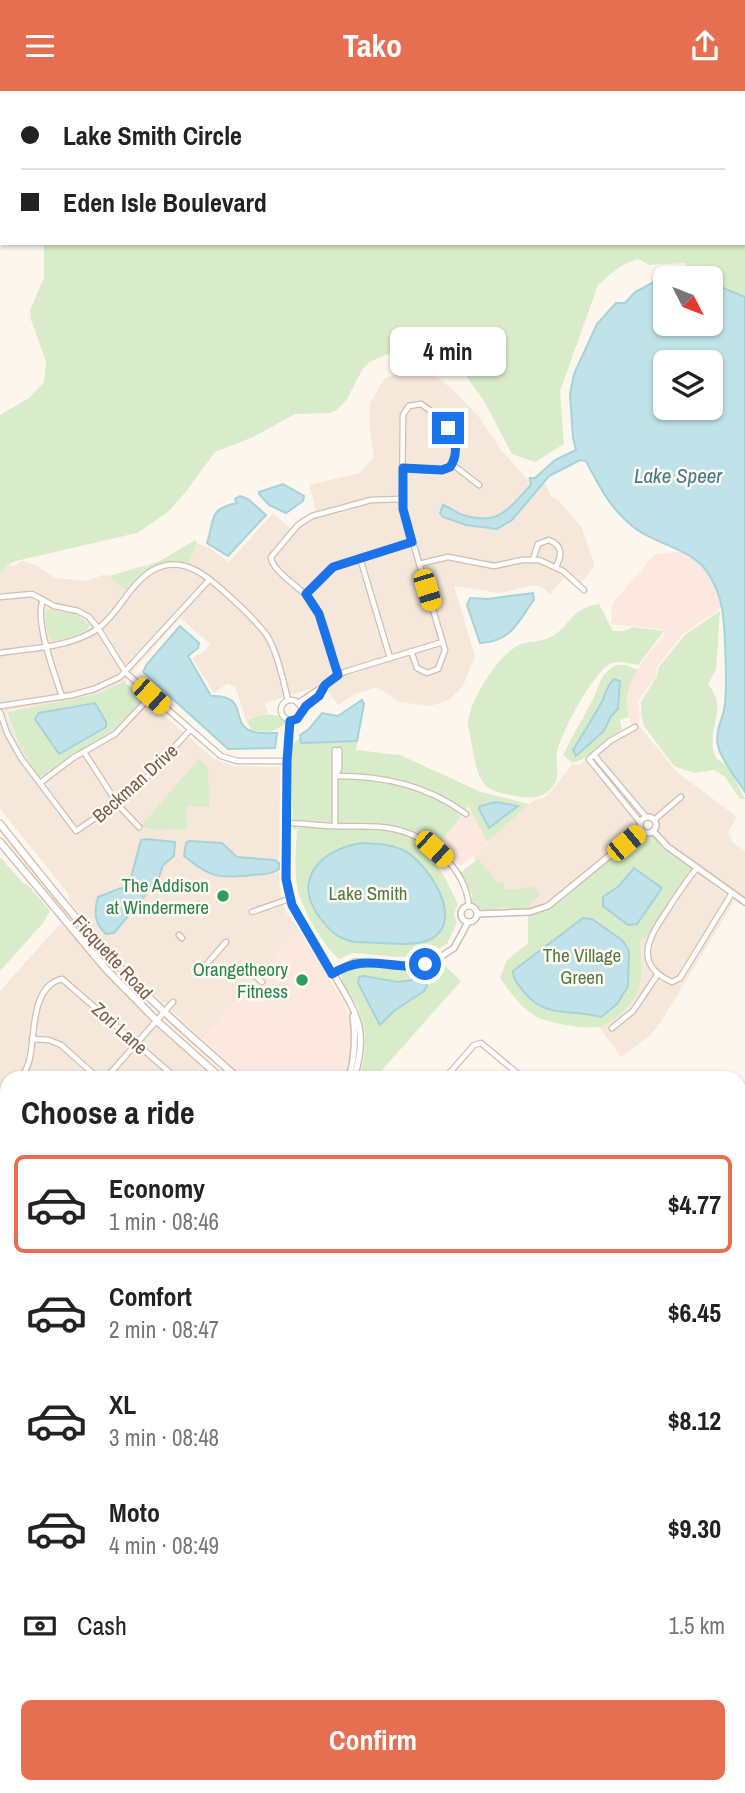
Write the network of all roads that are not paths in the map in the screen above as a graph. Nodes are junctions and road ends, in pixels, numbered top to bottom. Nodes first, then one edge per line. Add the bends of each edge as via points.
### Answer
1 (452, 464) junction
2 (403, 468) junction
3 (479, 485) dead end
4 (402, 499) junction
5 (412, 542) junction
6 (360, 558) junction
7 (533, 559) junction
8 (419, 564) junction
9 (556, 567) junction
10 (209, 580) junction
11 (584, 590) dead end
12 (306, 594) junction
13 (0, 597) edge
14 (43, 600) junction
15 (98, 628) junction
16 (443, 642) junction
17 (47, 646) junction
18 (411, 651) junction
19 (0, 653) edge
20 (390, 658) junction
21 (126, 673) junction
22 (338, 675) junction
23 (325, 685) junction
24 (151, 696) junction
25 (62, 698) junction
26 (288, 700) junction
27 (298, 703) junction
28 (0, 706) edge
29 (0, 712) edge
30 (301, 712) junction
31 (290, 721) junction
32 (635, 727) dead end
33 (190, 730) junction
34 (337, 750) dead end
35 (84, 752) junction
36 (591, 757) junction
37 (287, 761) junction
38 (336, 776) junction
39 (40, 783) junction
40 (681, 797) dead end
41 (117, 802) junction
42 (466, 814) dead end
43 (646, 817) junction
44 (654, 820) junction
45 (640, 822) junction
46 (287, 823) junction
47 (0, 824) edge
48 (139, 827) dead end
49 (335, 827) junction
50 (641, 830) junction
51 (653, 831) junction
52 (0, 842) edge
53 (696, 868) junction
54 (732, 893) junction
55 (289, 899) junction
56 (745, 902) edge
57 (469, 906) junction
58 (252, 912) dead end
59 (477, 914) junction
60 (468, 922) junction
61 (226, 942) dead end
62 (205, 966) dead end
63 (252, 973) dead end
64 (332, 974) junction
65 (658, 974) junction
66 (262, 982) dead end
67 (173, 1002) dead end
68 (164, 1012) junction
69 (157, 1021) junction
70 (612, 1028) dead end
71 (32, 1039) junction
72 (137, 1043) junction
73 (25, 1071) edge
74 (90, 1071) edge
75 (112, 1071) edge
76 (168, 1071) edge
77 (213, 1071) edge
78 (230, 1071) edge
79 (354, 1071) edge
80 (451, 1071) edge
81 (515, 1071) edge

1 - 2 street via 442,470
1 - 2 street via 452,432 416,403 404,415
1 - 3 street
2 - 4 street
4 - 5 street
4 - 12 street via 371,500 320,513 298,525 271,560
5 - 6 street
5 - 8 street
6 - 12 street via 333,567
6 - 20 street
7 - 8 street via 494,566 448,557
7 - 9 street
7 - 9 street via 538,544 553,542 561,554
8 - 16 street
9 - 11 street
10 - 15 street via 180,565 155,569
10 - 21 street
10 - 26 street via 268,639
12 - 22 street via 319,614
13 - 14 street via 26,593
14 - 15 street via 84,614
14 - 17 street via 40,611
15 - 17 street via 72,641
15 - 21 street
16 - 18 street
16 - 18 street via 444,656 432,673 419,670
17 - 19 street
17 - 25 street
18 - 20 street
20 - 22 street
21 - 24 street
21 - 25 street
22 - 23 street
23 - 27 street
23 - 30 street
24 - 33 street
24 - 35 street via 121,729
25 - 28 street
26 - 27 street
26 - 31 street via 280,711
27 - 30 street
29 - 39 street via 14,746
30 - 31 street
31 - 37 street
32 - 36 street
33 - 37 street via 230,760
33 - 41 street, Beckman Drive via 156,769
34 - 38 street
35 - 39 street
35 - 41 street
36 - 43 street
36 - 45 street
37 - 46 street
38 - 42 street via 405,783 435,793
38 - 49 street
39 - 41 street, Beckman Drive via 76,831
40 - 44 street
41 - 48 street
43 - 44 street
43 - 45 street
44 - 51 street
45 - 50 street
46 - 49 street
46 - 55 street
47 - 68 main road, Ficquette Road via 90,934
49 - 57 street via 388,827 418,837 453,867
50 - 51 street
50 - 59 street via 548,906 530,912
51 - 53 street
52 - 69 main road, Ficquette Road via 84,944
53 - 54 street
53 - 65 street via 649,940 648,960
54 - 56 street
54 - 65 street via 680,978 672,982
55 - 58 street
55 - 64 street
57 - 59 street
57 - 60 street via 461,912
59 - 60 street
60 - 64 street via 454,948 431,963 355,962
61 - 62 street
63 - 66 street
64 - 79 street via 352,1007 358,1058
65 - 70 street via 639,1004
67 - 68 street
68 - 69 street
68 - 78 main road, Ficquette Road
69 - 72 street
69 - 77 main road, Ficquette Road
71 - 72 street, Zori Lane via 39,1003 54,982 62,979
71 - 73 street
71 - 74 street via 61,1045
72 - 75 street
72 - 76 street, Zori Lane
80 - 81 street via 481,1043

